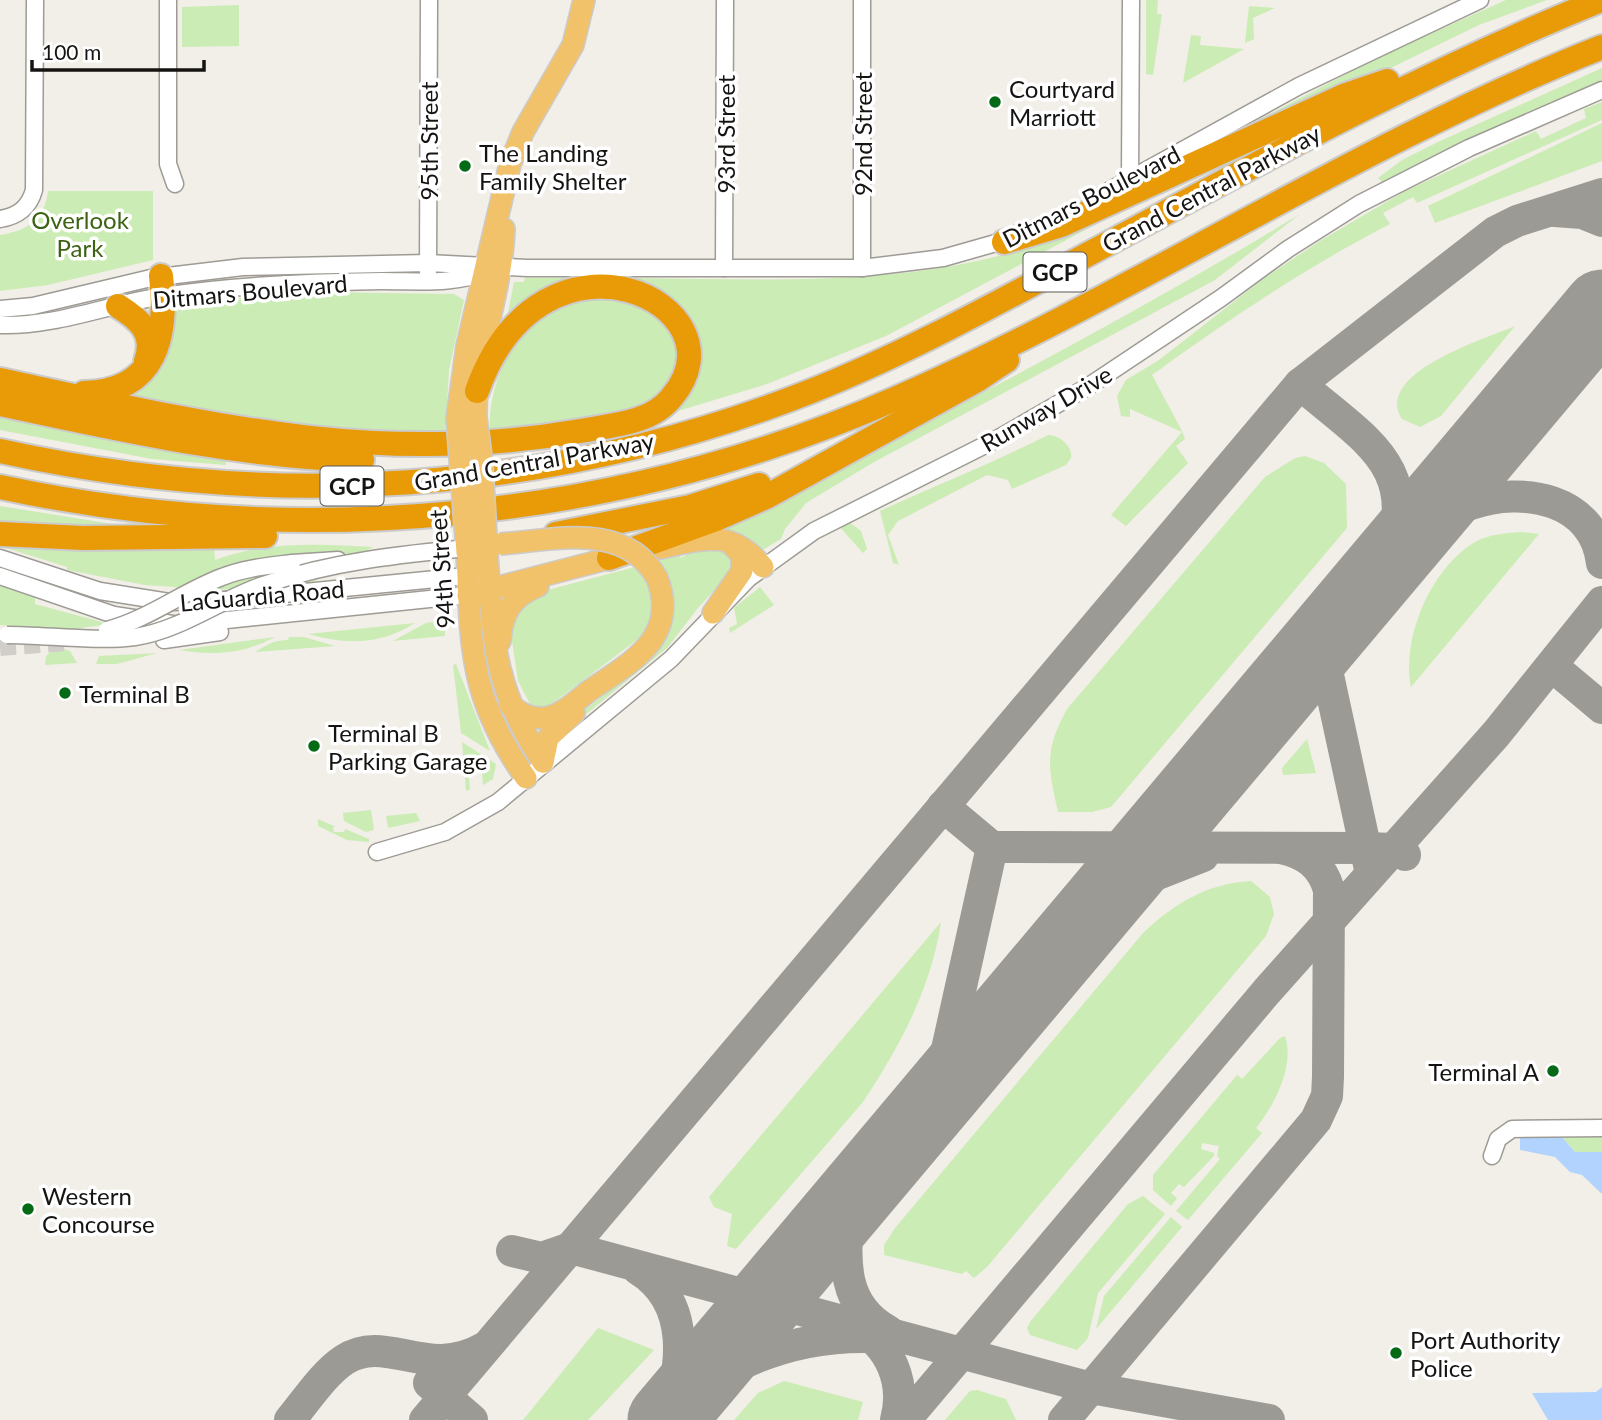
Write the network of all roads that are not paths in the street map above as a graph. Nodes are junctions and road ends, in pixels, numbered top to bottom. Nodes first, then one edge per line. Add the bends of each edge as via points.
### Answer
1 (35, 0) edge
2 (169, 0) edge
3 (429, 0) edge
4 (584, 0) edge
5 (725, 0) edge
6 (862, 0) edge
7 (1131, 0) edge
8 (1480, 0) edge
9 (1601, 0) edge
10 (1498, 43) junction
11 (1602, 47) edge
12 (1602, 90) edge
13 (1130, 179) junction
14 (175, 184) dead end
15 (0, 219) edge
16 (1004, 242) junction
17 (428, 263) junction
18 (490, 268) junction
19 (724, 268) junction
20 (862, 268) junction
21 (428, 281) junction
22 (162, 286) junction
23 (118, 306) junction
24 (1082, 307) junction
25 (0, 309) edge
26 (0, 325) edge
27 (138, 373) junction
28 (0, 380) edge
29 (477, 391) junction
30 (0, 404) edge
31 (913, 415) junction
32 (467, 418) junction
33 (0, 451) edge
34 (593, 455) junction
35 (0, 487) edge
36 (519, 507) junction
37 (0, 534) edge
38 (720, 539) junction
39 (375, 557) junction
40 (0, 558) edge
41 (609, 558) junction
42 (763, 567) junction
43 (481, 569) junction
44 (564, 571) junction
45 (0, 576) edge
46 (713, 613) junction
47 (276, 615) junction
48 (107, 630) dead end
49 (4, 635) edge
50 (164, 640) dead end
51 (616, 673) junction
52 (500, 674) junction
53 (509, 704) junction
54 (543, 762) junction
55 (526, 778) junction
56 (377, 852) dead end
57 (1602, 1128) edge
58 (1492, 1156) dead end

1 - 15 street via 32,199 18,214
2 - 14 street via 168,164
3 - 17 street, 95th Street
4 - 18 main road, 94th Street via 576,38 519,141 505,182
5 - 19 street, 93rd Street
6 - 20 street, 92nd Street
7 - 13 street
8 - 13 street, Ditmars Boulevard via 1298,86
9 - 10 highway, Grand Central Parkway / GCP
10 - 16 highway via 1346,95 1061,226
10 - 34 highway, Grand Central Parkway / GCP via 1348,115 885,359 760,409
11 - 24 highway, Grand Central Parkway / GCP via 1367,154
12 - 42 street, Runway Drive via 1359,204 1090,386 998,439 814,531
13 - 16 street, Ditmars Boulevard
16 - 20 street, Ditmars Boulevard via 943,258
17 - 18 street, Ditmars Boulevard
17 - 21 street, 95th Street
17 - 22 street, Ditmars Boulevard via 290,264
18 - 19 street, Ditmars Boulevard
18 - 21 street, Ditmars Boulevard via 464,281
18 - 29 main road, 94th Street
18 - 32 main road, 94th Street via 460,380
19 - 20 street, Ditmars Boulevard
21 - 22 street, Ditmars Boulevard
22 - 23 street, Ditmars Boulevard
22 - 25 street, Ditmars Boulevard
22 - 27 highway via 163,328 158,349
23 - 26 street, Ditmars Boulevard via 32,324
23 - 27 highway via 142,324 147,334 148,354
24 - 31 highway via 993,370
24 - 36 highway, Grand Central Parkway / GCP via 898,398 810,434 680,474
27 - 28 highway via 116,387 93,393
28 - 29 highway via 289,437 380,445 469,444 564,434 652,414 681,385 687,363 685,340 668,310 647,296 607,287 574,289 546,299 519,318 493,355
29 - 32 main road, 94th Street
30 - 34 highway via 145,434 308,458 427,461
31 - 41 highway via 740,509
31 - 43 highway, bridge via 789,473
32 - 43 main road, 94th Street, bridge
33 - 34 highway, Grand Central Parkway / GCP via 149,478 298,488 444,480
35 - 36 highway, Grand Central Parkway / GCP via 106,506 241,520 419,518
36 - 37 highway via 284,535 83,538
38 - 41 main road
38 - 42 main road via 745,548
38 - 46 main road via 740,551 743,566
39 - 43 street, bridge
39 - 48 street, bridge via 246,569 220,577 150,615
39 - 49 street, bridge via 260,586 145,635
40 - 43 street, LaGuardia Road via 100,592 169,602 214,601
41 - 44 main road
42 - 46 street, Runway Drive
43 - 44 main road
43 - 47 street, LaGuardia Road
43 - 51 main road, bridge via 606,539 639,554 657,578 663,604 658,632 646,650
43 - 52 main road, 94th Street
43 - 55 main road, 94th Street via 480,693 495,730
44 - 52 main road via 522,593 509,607 501,626
45 - 47 street, LaGuardia Road via 149,623 191,625
46 - 54 street, Runway Drive via 656,672
47 - 50 street via 240,629
51 - 53 main road via 550,717 533,718
51 - 54 main road via 550,736
52 - 53 main road, 94th Street
53 - 54 main road, 94th Street
54 - 55 street, Runway Drive
55 - 56 street, Runway Drive via 461,825
57 - 58 street via 1512,1129 1497,1139

